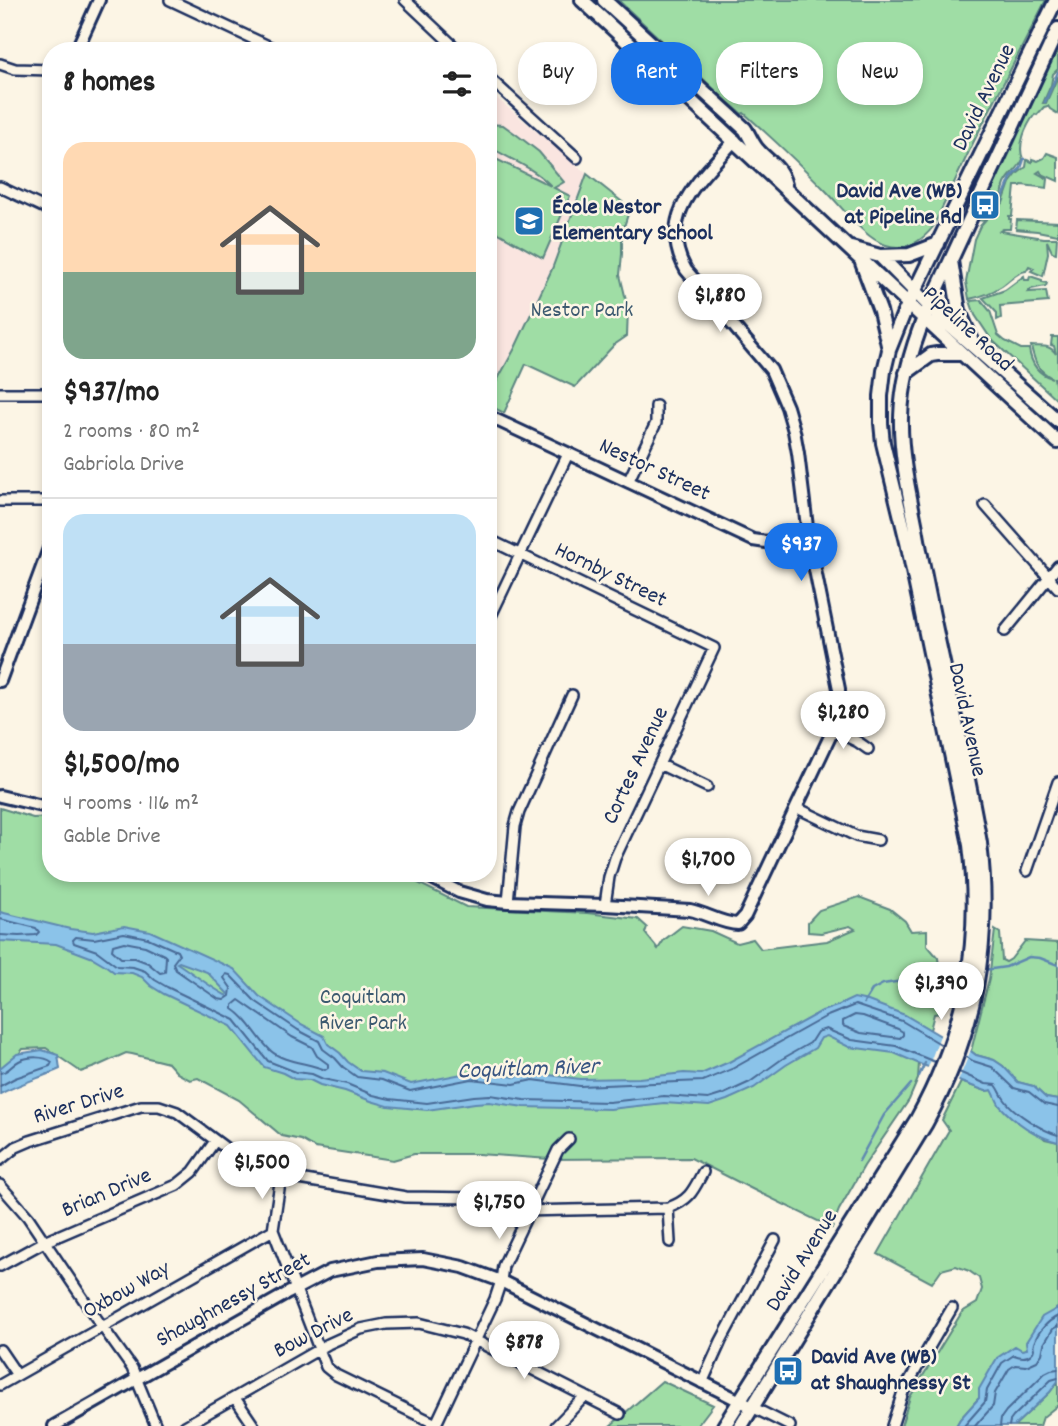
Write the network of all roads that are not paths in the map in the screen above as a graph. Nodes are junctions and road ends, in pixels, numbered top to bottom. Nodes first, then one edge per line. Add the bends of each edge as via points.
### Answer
1 (99, 0) edge
2 (170, 0) edge
3 (405, 0) edge
4 (582, 0) edge
5 (604, 0) edge
6 (1056, 0) edge
7 (1058, 29) edge
8 (80, 42) edge
9 (260, 42) edge
10 (449, 42) edge
11 (0, 64) edge
12 (42, 70) edge
13 (497, 85) edge
14 (735, 141) junction
15 (577, 158) dead end
16 (0, 187) edge
17 (786, 188) junction
18 (42, 207) edge
19 (938, 244) junction
20 (850, 248) junction
21 (880, 256) junction
22 (861, 260) junction
23 (951, 261) junction
24 (915, 291) junction
25 (908, 304) junction
26 (926, 312) junction
27 (975, 347) junction
28 (889, 350) junction
29 (962, 354) junction
30 (906, 373) junction
31 (0, 393) edge
32 (42, 393) edge
33 (656, 406) dead end
34 (497, 420) edge
35 (1058, 421) edge
36 (1058, 442) edge
37 (568, 454) junction
38 (628, 482) junction
39 (0, 500) edge
40 (42, 501) edge
41 (985, 505) dead end
42 (807, 535) junction
43 (497, 543) edge
44 (520, 554) junction
45 (1058, 566) edge
46 (42, 567) edge
47 (1049, 578) junction
48 (1058, 588) edge
49 (497, 603) edge
50 (1005, 631) dead end
51 (714, 648) joint
52 (0, 681) edge
53 (572, 695) dead end
54 (833, 730) junction
55 (868, 748) dead end
56 (659, 764) junction
57 (1058, 782) edge
58 (706, 787) dead end
59 (0, 796) edge
60 (42, 806) edge
61 (797, 808) junction
62 (878, 840) dead end
63 (1027, 871) dead end
64 (437, 882) edge
65 (509, 902) junction
66 (605, 905) junction
67 (979, 928) junction
68 (569, 1139) dead end
69 (215, 1141) junction
70 (0, 1160) edge
71 (703, 1172) dead end
72 (281, 1176) junction
73 (0, 1185) edge
74 (668, 1208) junction
75 (530, 1211) junction
76 (273, 1230) junction
77 (775, 1240) dead end
78 (44, 1242) junction
79 (670, 1242) dead end
80 (0, 1266) edge
81 (501, 1281) junction
82 (295, 1289) junction
83 (952, 1308) dead end
84 (103, 1326) junction
85 (476, 1340) junction
86 (319, 1349) junction
87 (0, 1350) edge
88 (17, 1375) junction
89 (138, 1379) junction
90 (702, 1383) junction
91 (0, 1385) edge
92 (584, 1396) junction
93 (235, 1398) junction
94 (746, 1404) junction
95 (620, 1414) dead end
96 (435, 1425) edge
97 (54, 1426) edge
98 (156, 1426) edge
99 (185, 1426) edge
100 (254, 1426) edge
101 (556, 1426) edge
102 (724, 1426) edge
103 (741, 1426) edge
104 (790, 1426) edge
105 (892, 1426) edge

1 - 8 street
2 - 9 street
3 - 10 street
4 - 14 main road, Pipeline Road
5 - 17 main road via 745,129 759,151 778,167
6 - 19 main road, David Avenue
7 - 23 main road, David Avenue
11 - 12 street
13 - 15 street
14 - 17 main road, Pipeline Road
14 - 42 street via 684,200 676,227 677,248 686,270 764,361 780,389 794,431
16 - 18 street
17 - 20 main road, Pipeline Road
19 - 21 main road via 909,255
19 - 24 main road, David Avenue
20 - 21 main road, Pipeline Road
20 - 22 main road, Pipeline Road
21 - 24 main road, Pipeline Road
22 - 25 main road, Pipeline Road
22 - 28 main road
23 - 26 main road, David Avenue
23 - 27 main road via 959,311
24 - 25 main road, David Avenue
24 - 26 main road, Pipeline Road
25 - 26 main road, Pipeline Road
25 - 28 main road, David Avenue
26 - 27 main road, Pipeline Road
26 - 29 main road, Pipeline Road
26 - 30 main road, David Avenue
27 - 35 main road, Pipeline Road
28 - 67 main road, David Avenue via 881,396 883,443 965,817
29 - 30 main road via 931,355
29 - 36 main road, Pipeline Road
30 - 67 main road, David Avenue via 902,444 920,556 980,843 984,894
31 - 32 street
33 - 38 street via 656,423
34 - 37 street, Nestor Street
37 - 38 street, Nestor Street
37 - 44 street
38 - 42 street, Nestor Street via 753,540
39 - 40 street
41 - 47 street
42 - 54 street via 839,689
43 - 44 street, Hornby Street
44 - 49 street
44 - 51 street, Hornby Street
45 - 47 street
46 - 52 street
47 - 48 street
47 - 50 street
51 - 56 street, Cortes Avenue
53 - 65 street via 519,813
54 - 55 street
54 - 61 street
56 - 58 street
56 - 66 street, Cortes Avenue via 615,858
57 - 63 street
59 - 60 street
61 - 62 street via 856,836
61 - 66 street via 738,924 690,910
64 - 65 street via 465,895
65 - 66 street
67 - 94 main road, David Avenue via 959,1018 921,1121
68 - 75 street via 558,1150
69 - 70 street, River Drive via 177,1112 146,1105 30,1141
69 - 72 street, River Drive
69 - 78 street, Brian Drive via 193,1172 177,1185
71 - 74 street via 688,1199
72 - 75 street, River Drive via 406,1197 477,1198
72 - 76 street
73 - 78 street
74 - 75 street, River Drive
74 - 79 street
75 - 81 street via 503,1266
76 - 82 street
76 - 84 street, Oxbow Way
77 - 90 street
78 - 80 street, Brian Drive
78 - 84 street
81 - 82 street, Shaughnessy Street via 423,1259 378,1261 330,1271
81 - 85 street
81 - 90 street, Shaughnessy Street
82 - 86 street
82 - 89 street, Shaughnessy Street
83 - 105 street via 903,1392
84 - 88 street, Oxbow Way
84 - 89 street
85 - 86 street, Bow Drive via 419,1323 386,1324 361,1329
85 - 92 street, Bow Drive
85 - 96 street
86 - 93 street, Bow Drive
86 - 96 street via 326,1367 336,1375
87 - 88 street
88 - 91 street, Oxbow Way
89 - 97 street, Shaughnessy Street
89 - 98 street
90 - 94 street, Shaughnessy Street
92 - 95 street, Bow Drive
92 - 101 street
93 - 99 street, Bow Drive
93 - 100 street
94 - 102 main road, David Avenue
94 - 103 main road, David Avenue
94 - 104 street, Shaughnessy Street

